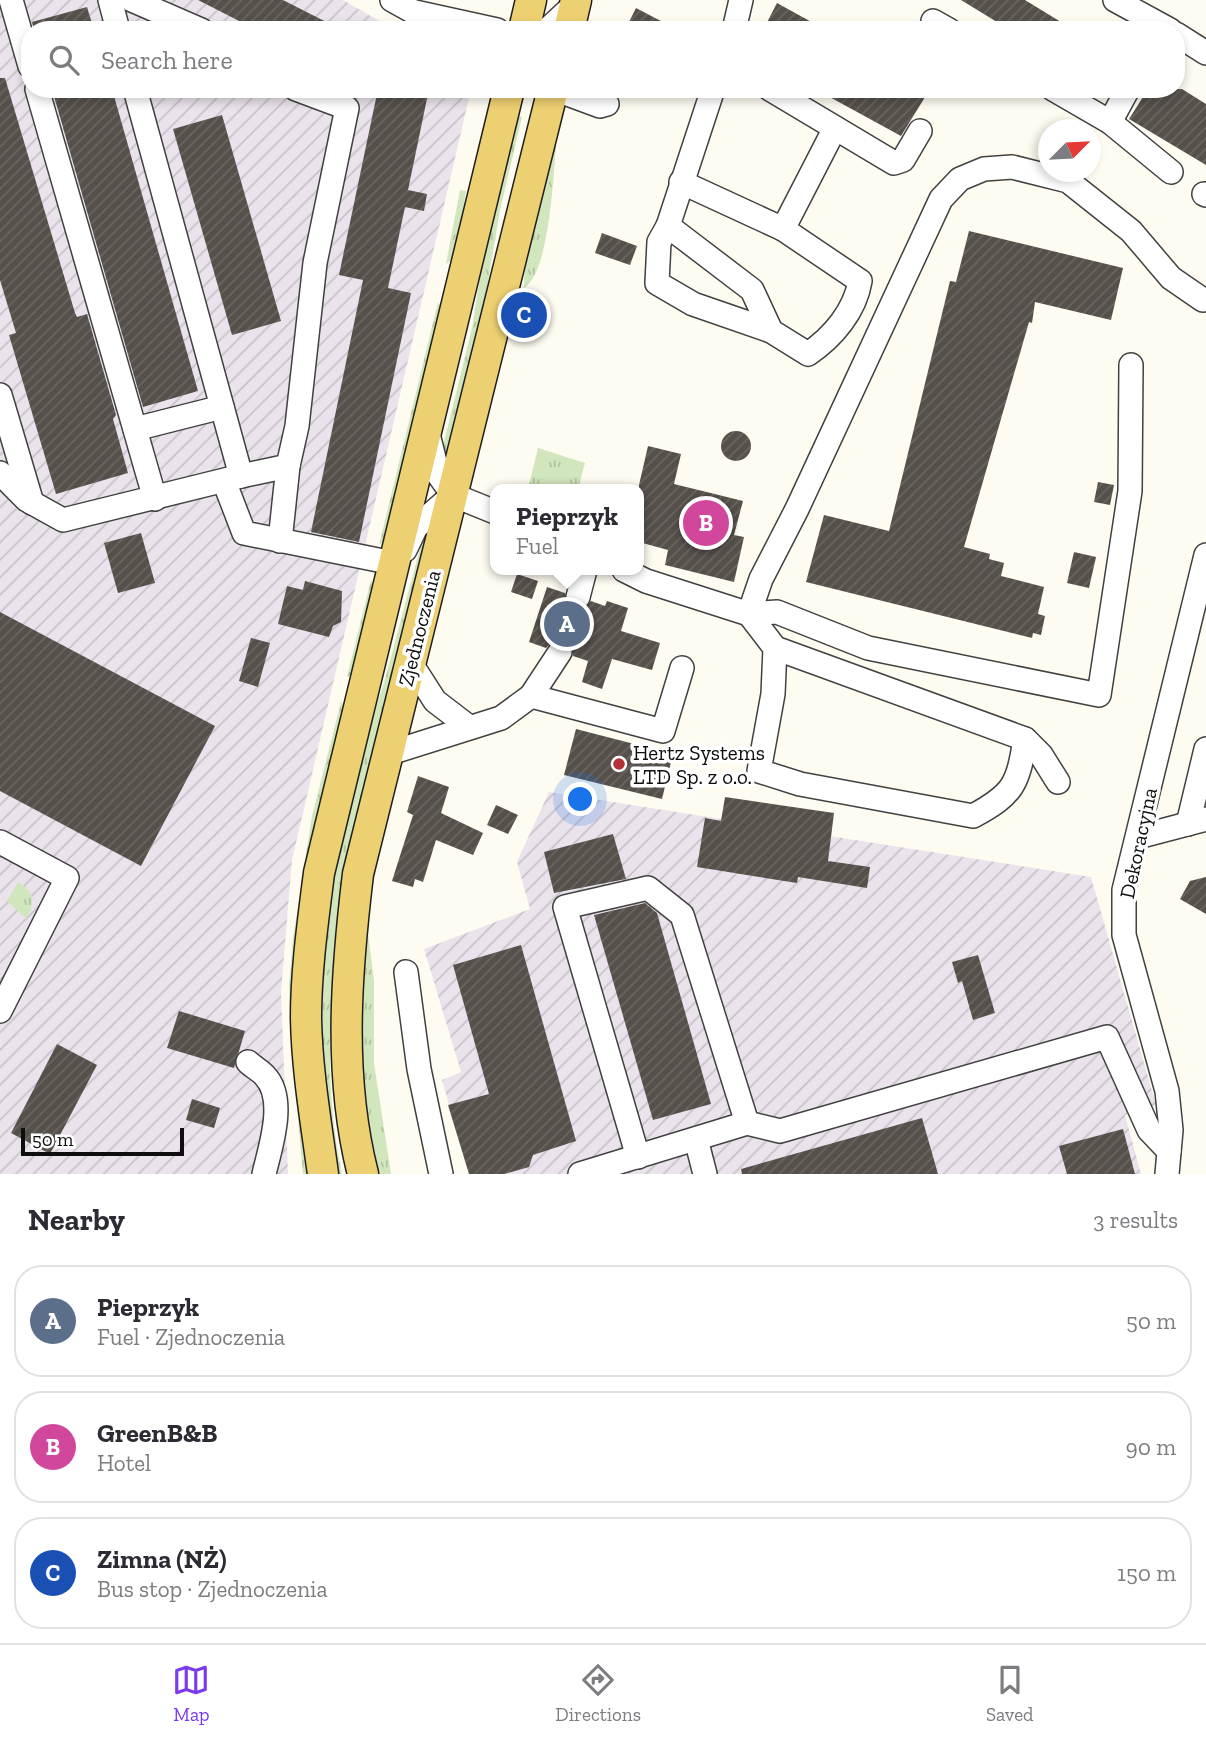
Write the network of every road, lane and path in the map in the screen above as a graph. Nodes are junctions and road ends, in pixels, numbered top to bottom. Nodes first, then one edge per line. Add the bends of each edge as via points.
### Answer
1 (11, 0) edge
2 (110, 0) edge
3 (132, 0) edge
4 (392, 0) edge
5 (531, 0) edge
6 (741, 0) edge
7 (1115, 0) edge
8 (415, 12) junction
9 (116, 21) edge
10 (180, 21) edge
11 (428, 21) edge
12 (456, 21) edge
13 (526, 21) edge
14 (736, 21) edge
15 (1151, 21) edge
16 (21, 35) edge
17 (1185, 41) edge
18 (1206, 53) edge
19 (40, 98) edge
20 (137, 98) edge
21 (320, 98) edge
22 (507, 98) edge
23 (547, 98) edge
24 (565, 98) edge
25 (710, 98) edge
26 (786, 98) edge
27 (1068, 98) edge
28 (1123, 98) edge
29 (607, 104) dead end
30 (1110, 122) junction
31 (835, 128) junction
32 (920, 131) dead end
33 (1171, 172) dead end
34 (681, 182) junction
35 (668, 226) junction
36 (783, 229) junction
37 (1203, 300) dead end
38 (771, 331) junction
39 (1131, 365) dead end
40 (0, 395) edge
41 (222, 407) junction
42 (426, 423) junction
43 (135, 429) junction
44 (288, 466) junction
45 (0, 473) edge
46 (232, 478) junction
47 (453, 495) junction
48 (155, 499) junction
49 (32, 503) junction
50 (490, 510) edge
51 (280, 541) junction
52 (1206, 555) edge
53 (584, 575) edge
54 (634, 575) edge
55 (389, 577) junction
56 (578, 597) tunnel mouth
57 (749, 614) junction
58 (775, 648) junction
59 (559, 652) tunnel mouth
60 (411, 662) junction
61 (682, 668) dead end
62 (531, 696) junction
63 (468, 727) junction
64 (1025, 739) junction
65 (1206, 749) edge
66 (387, 754) junction
67 (1058, 782) dead end
68 (1197, 821) edge
69 (1138, 837) junction
70 (0, 842) edge
71 (406, 972) dead end
72 (0, 1011) edge
73 (247, 1062) dead end
74 (747, 1123) junction
75 (696, 1139) junction
76 (1169, 1151) junction
77 (638, 1157) junction
78 (617, 1169) edge
79 (264, 1174) edge
80 (323, 1174) edge
81 (363, 1174) edge
82 (441, 1174) edge
83 (580, 1174) edge
84 (705, 1174) edge
85 (1167, 1174) edge

1 - 16 street
2 - 9 street
3 - 10 street
4 - 8 street
5 - 13 main road
6 - 14 street
7 - 15 street
8 - 11 street
8 - 12 street
17 - 18 street
19 - 43 street
20 - 41 street
21 - 44 street via 347,108 315,263 297,426
22 - 42 main road, Zjednoczenia
23 - 47 main road, Zjednoczenia
24 - 29 street
25 - 34 street
26 - 31 street
27 - 30 street
28 - 30 street
30 - 33 street
31 - 32 street via 894,163 903,160
31 - 36 street
34 - 35 street
34 - 36 street
35 - 38 street via 752,290
35 - 38 street via 659,242 657,282 693,304
36 - 38 street via 860,281 857,299 826,342 808,354
37 - 57 street via 1171,278 1131,231 1068,181 1012,167 984,169 960,179 941,199 761,579
39 - 57 street via 1130,491 1099,695 868,648 777,612
40 - 49 street
41 - 43 street
41 - 46 street
42 - 47 street via 433,459
42 - 55 main road, Zjednoczenia
43 - 48 street
44 - 46 street
44 - 51 street
45 - 49 street
46 - 48 street
46 - 51 street via 244,534
47 - 50 street
47 - 55 street via 416,527
47 - 60 main road, Zjednoczenia
48 - 49 street via 63,520
51 - 55 street
52 - 69 street, Dekoracyjna
53 - 56 street
54 - 57 street
55 - 80 main road, Zjednoczenia via 335,797 311,942 306,1007 309,1076
57 - 58 street
58 - 64 street
58 - 64 street via 773,694 759,771 800,784 973,816 1000,801 1019,776
59 - 62 street
60 - 63 street via 435,701
60 - 66 main road, Zjednoczenia
61 - 62 street via 663,731
62 - 63 street via 501,718
63 - 66 street
64 - 67 street
65 - 68 street
66 - 81 main road, Zjednoczenia via 358,874 349,944 348,1064
68 - 69 street
69 - 76 street, Dekoracyjna via 1124,890 1124,935 1167,1091
70 - 72 street via 67,878
71 - 82 street via 419,1069
73 - 79 street via 267,1077 275,1101
74 - 75 street
74 - 76 street via 780,1131 1107,1037 1149,1130
74 - 77 street via 682,915 648,888 565,907
75 - 77 street
75 - 84 street
76 - 85 street, Dekoracyjna
77 - 78 street
78 - 83 street

